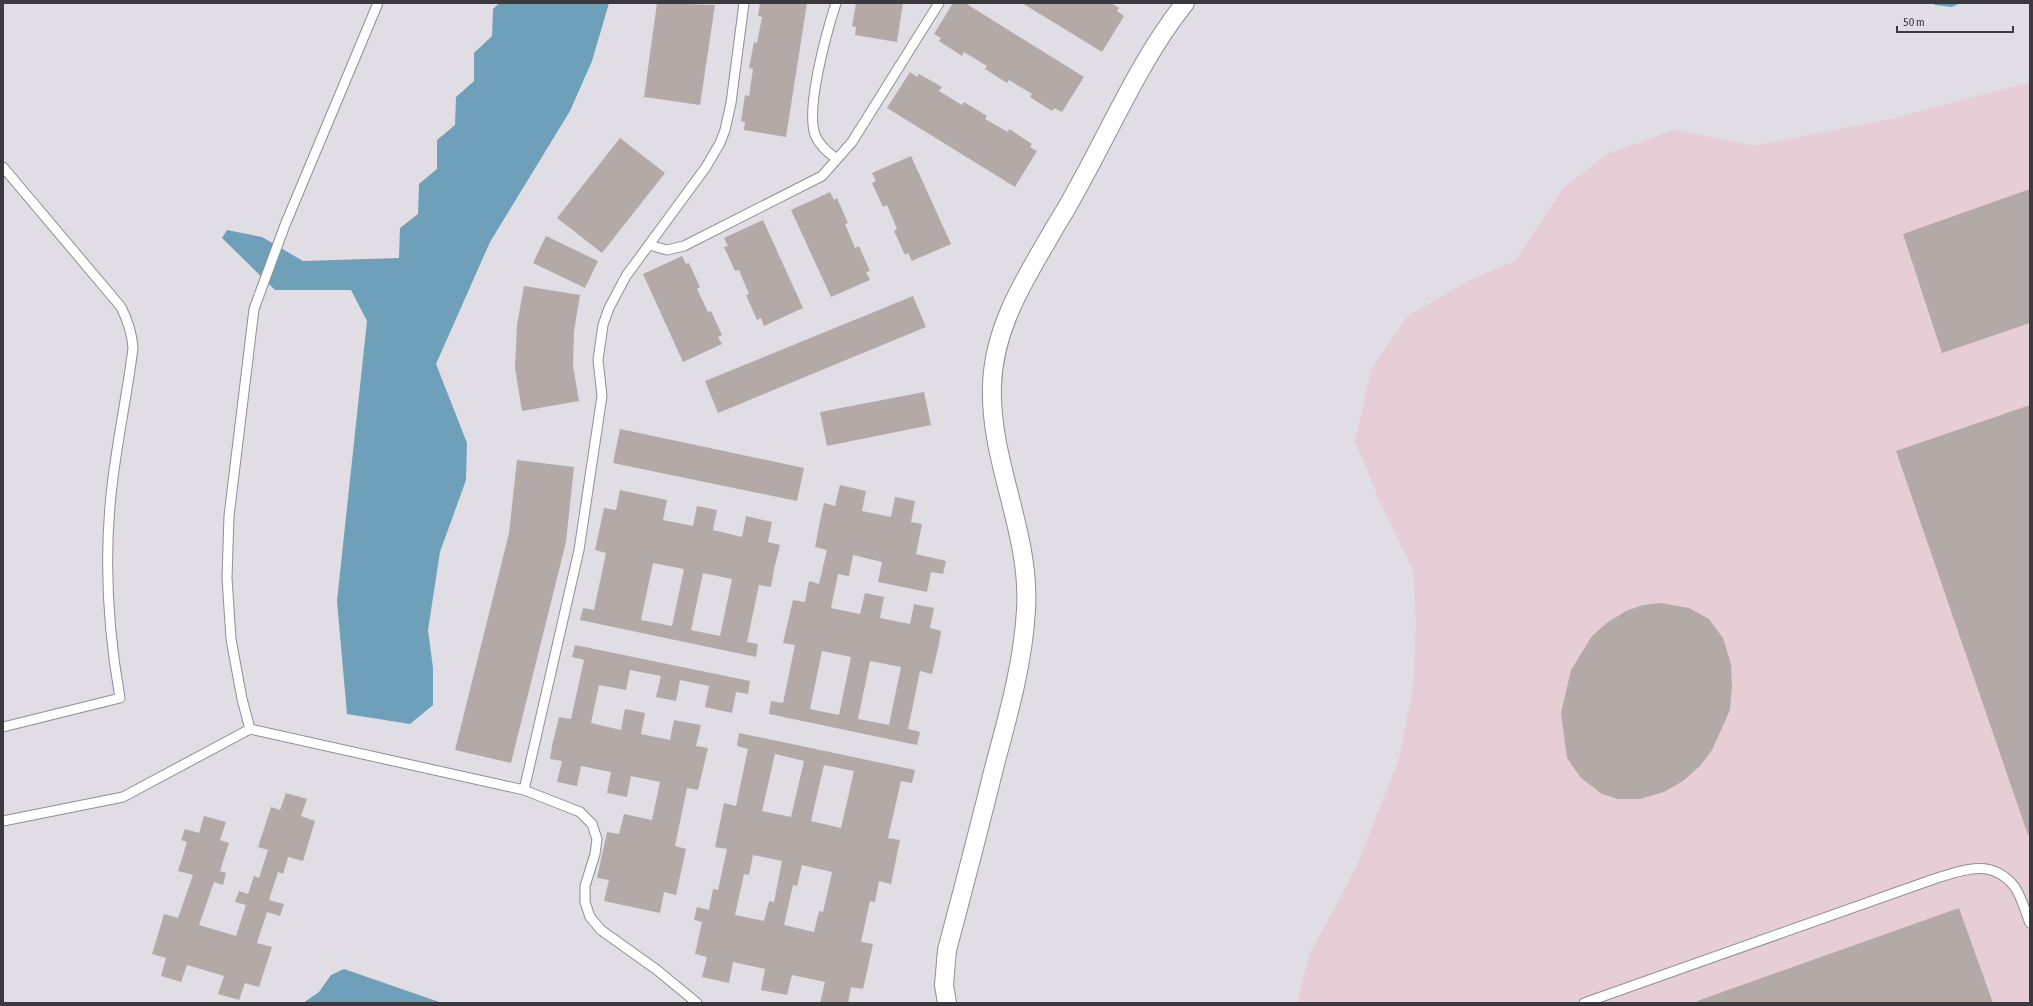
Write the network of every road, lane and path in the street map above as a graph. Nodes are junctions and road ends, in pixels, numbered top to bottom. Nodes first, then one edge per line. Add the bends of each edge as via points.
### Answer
1 (378, 3) edge
2 (744, 3) edge
3 (836, 3) edge
4 (939, 3) edge
5 (1185, 3) edge
6 (837, 159) junction
7 (3, 166) edge
8 (649, 245) junction
9 (3, 726) edge
10 (250, 729) junction
11 (524, 790) junction
12 (3, 821) edge
13 (2030, 923) edge
14 (697, 1003) edge
15 (947, 1003) edge
16 (1584, 1003) edge

1 - 10 lane via 285,225 254,309 229,516 226,578 233,654
2 - 8 lane via 731,103 720,143 706,167
3 - 6 lane via 822,55 812,122 816,137 824,150
4 - 6 lane via 852,142
5 - 15 street via 1150,56 1058,223 1035,259 1014,300 998,341 992,384 994,423 1025,565 1026,607 1022,653 1012,698 947,950 944,985
6 - 8 lane via 822,176 684,246 667,250
7 - 9 lane via 121,307 128,320 133,348 111,493 107,561 110,630 120,698
8 - 11 lane via 616,291 603,325 598,360 602,396 579,550
10 - 11 lane
10 - 12 lane via 123,796
11 - 14 lane via 580,812 592,824 597,838 585,886 585,902 590,917 601,930 657,970
13 - 16 lane via 2014,886 1994,870 1971,868 1926,881

